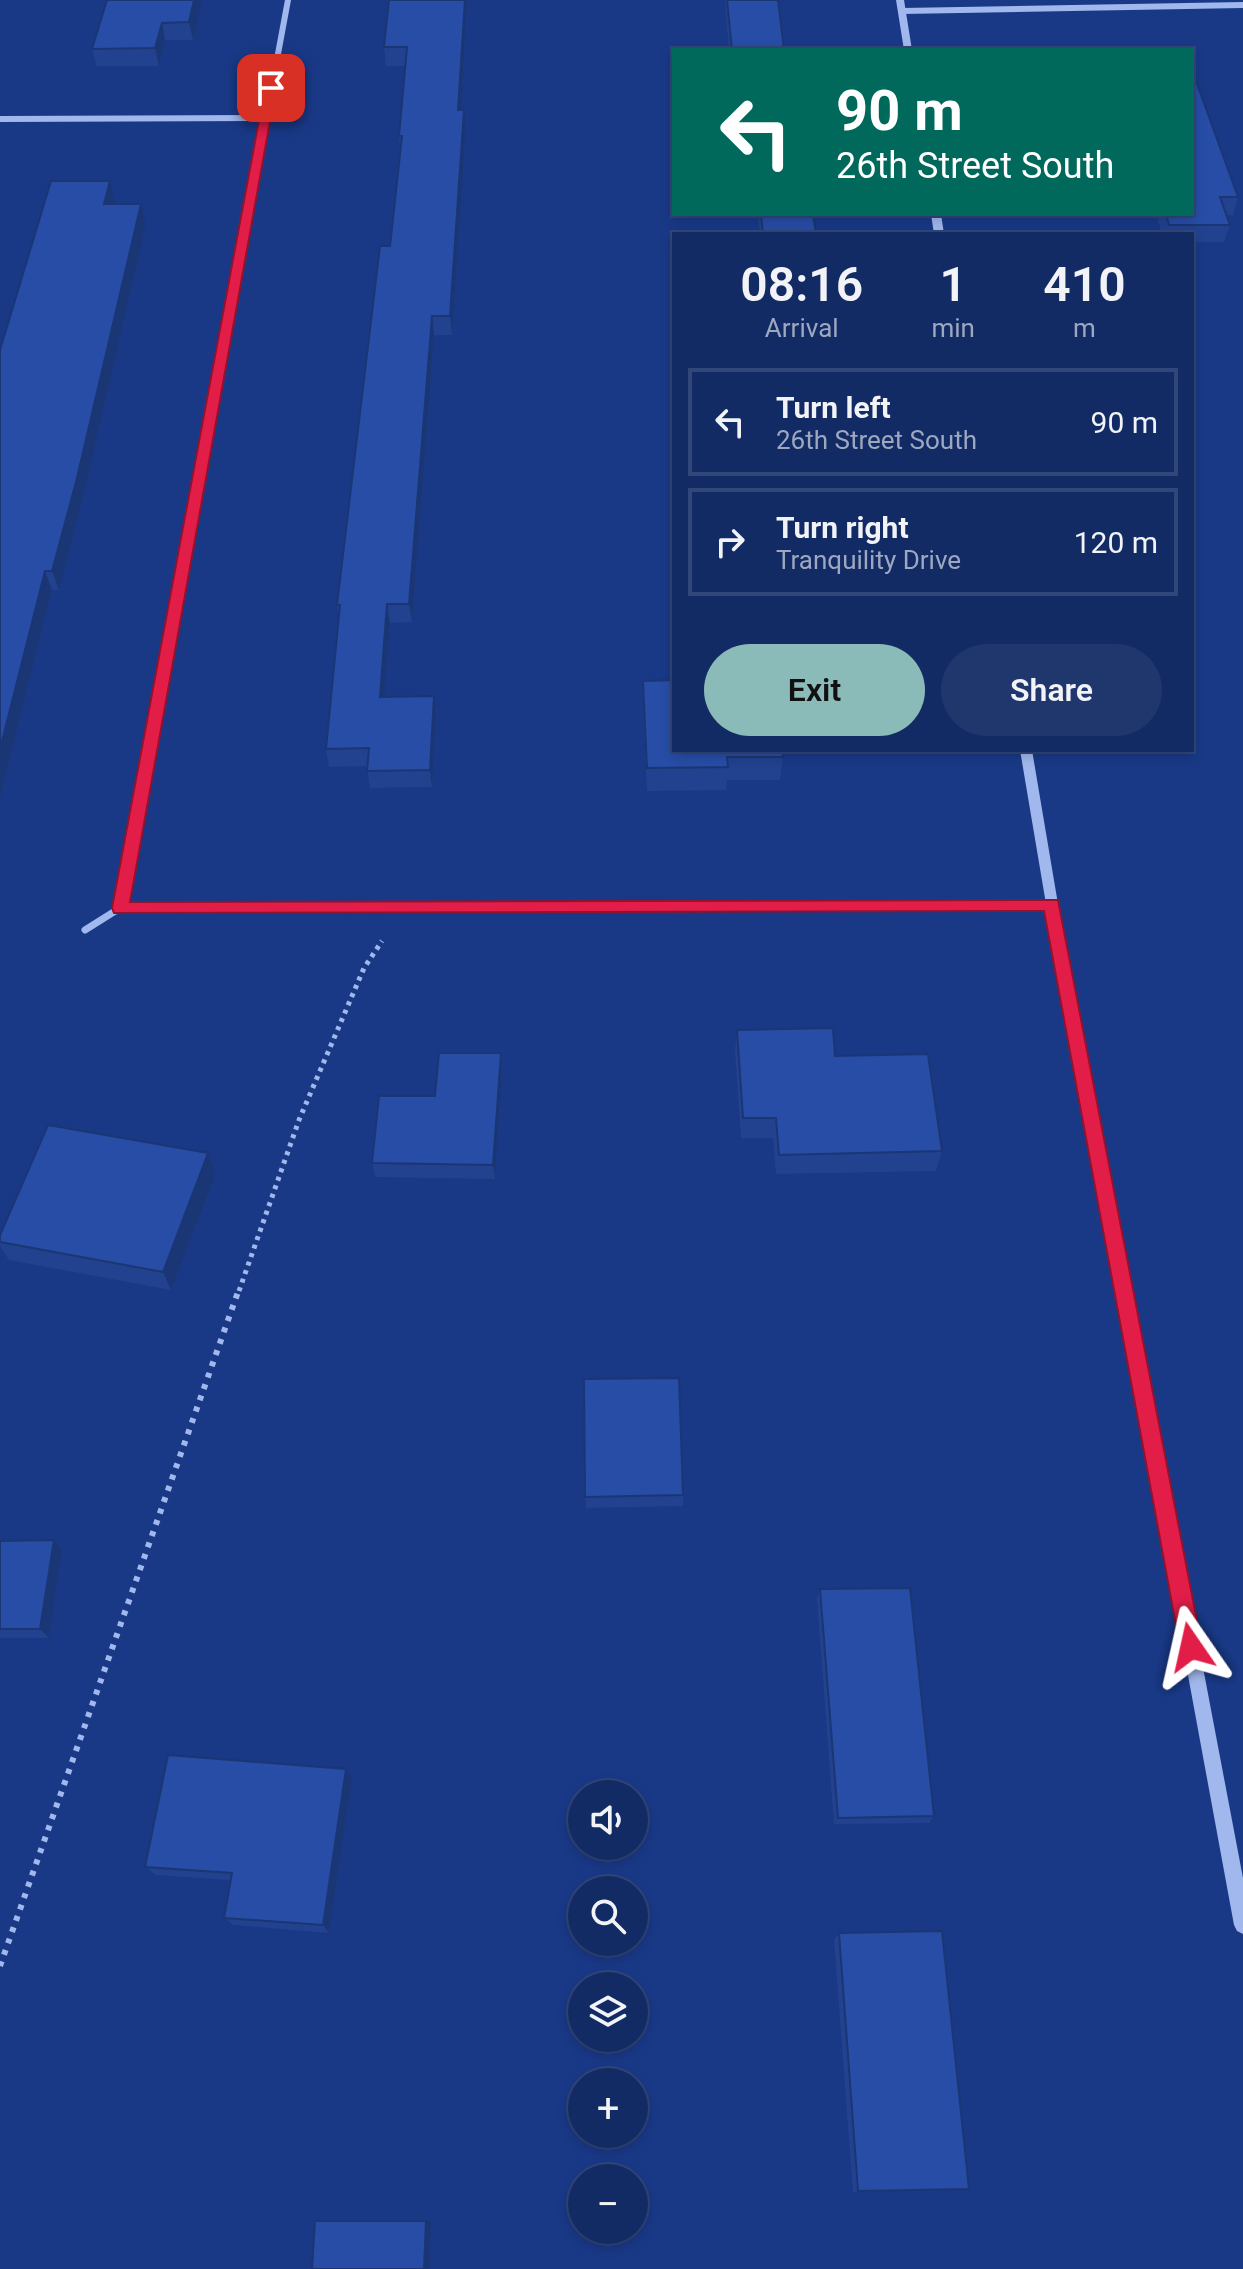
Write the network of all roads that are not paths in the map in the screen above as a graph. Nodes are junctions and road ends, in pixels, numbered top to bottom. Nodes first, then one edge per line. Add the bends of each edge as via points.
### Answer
1 (288, 0) edge
2 (900, 0) edge
3 (1243, 5) edge
4 (902, 11) junction
5 (908, 48) edge
6 (265, 118) junction
7 (0, 119) edge
8 (1026, 752) edge
9 (1052, 904) junction
10 (120, 908) junction
11 (85, 930) dead end
12 (1243, 1925) edge

1 - 6 street
2 - 4 street
3 - 4 street
4 - 5 street
6 - 7 street
6 - 10 street
8 - 9 street
9 - 10 street
9 - 12 street
10 - 11 street

